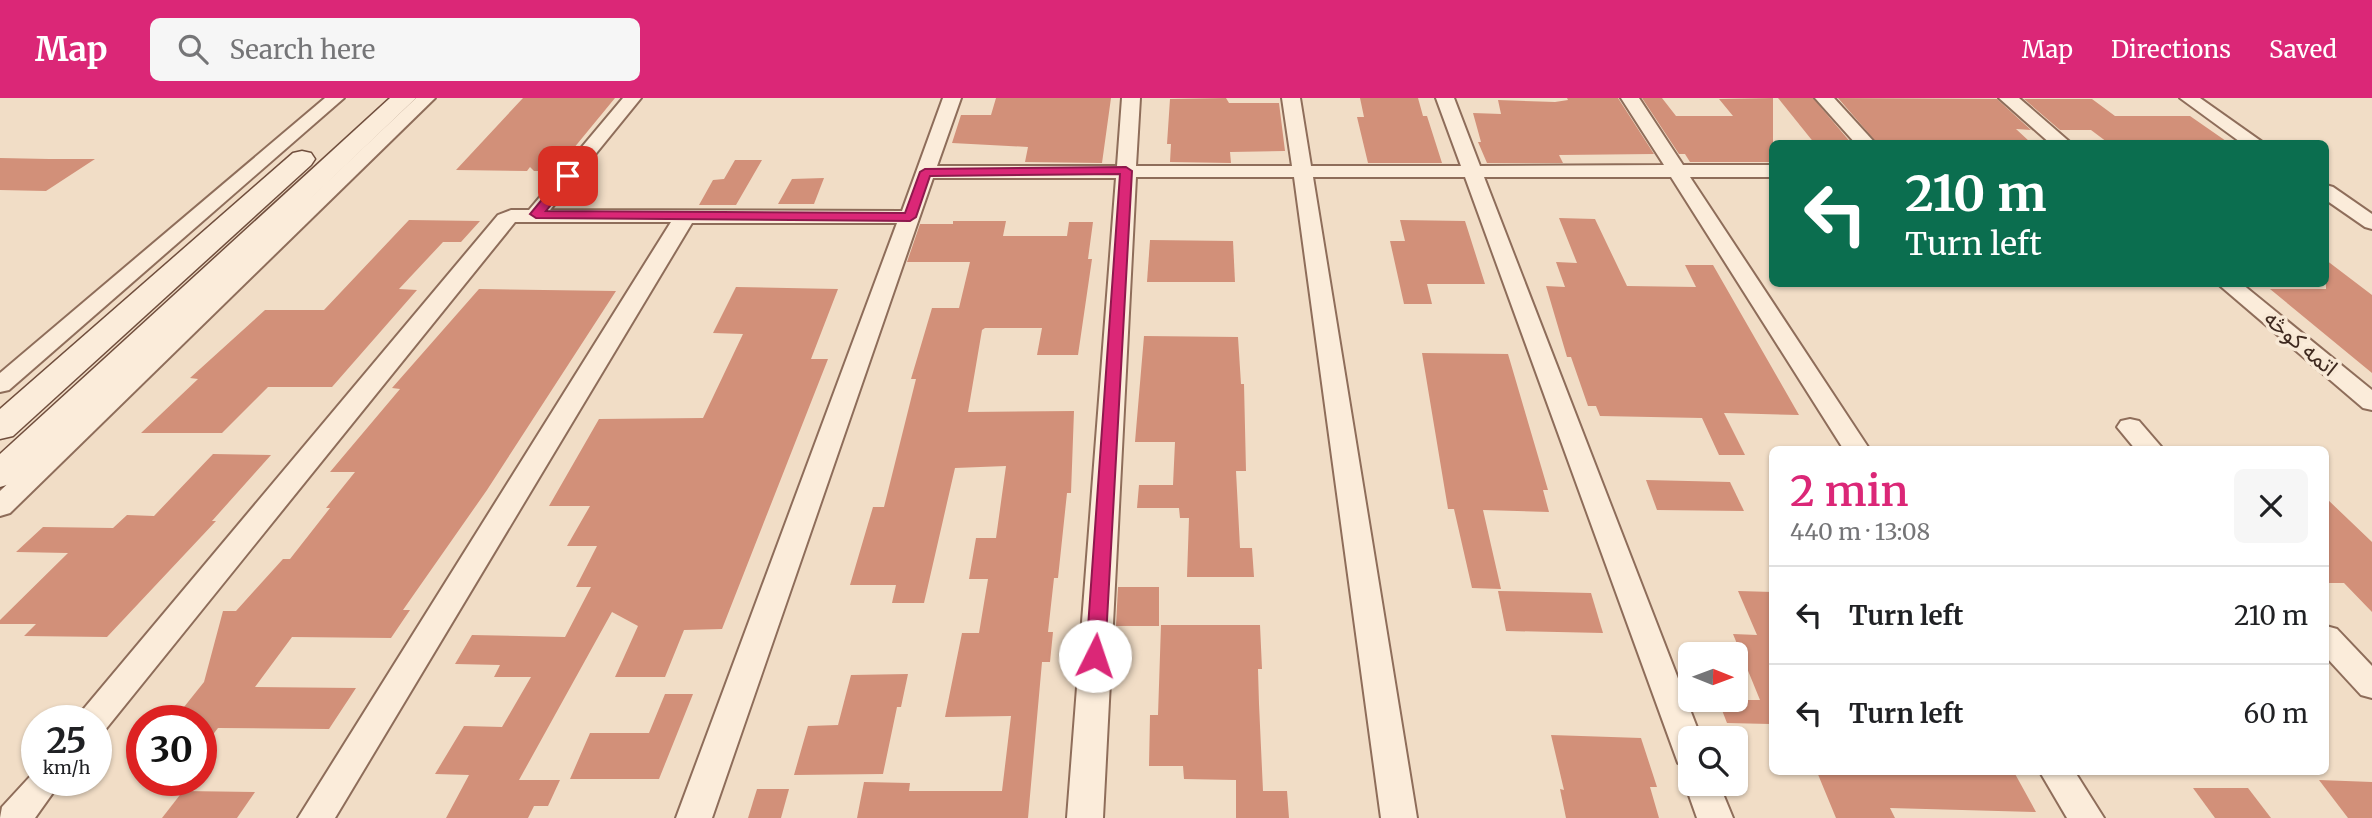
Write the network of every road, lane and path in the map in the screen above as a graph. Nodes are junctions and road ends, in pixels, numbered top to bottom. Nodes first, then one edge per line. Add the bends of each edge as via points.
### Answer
1 (335, 98) edge
2 (371, 98) edge
3 (404, 98) edge
4 (426, 98) edge
5 (632, 98) edge
6 (952, 98) edge
7 (1131, 98) edge
8 (1291, 98) edge
9 (1445, 98) edge
10 (1630, 98) edge
11 (1824, 98) edge
12 (2008, 98) edge
13 (2189, 98) edge
14 (1863, 140) edge
15 (2058, 140) edge
16 (2250, 140) edge
17 (1126, 171) junction
18 (1303, 171) junction
19 (1677, 171) junction
20 (1769, 171) edge
21 (925, 172) junction
22 (1474, 172) junction
23 (2329, 193) edge
24 (536, 214) junction
25 (686, 215) junction
26 (910, 217) junction
27 (2372, 223) edge
28 (2233, 287) edge
29 (0, 385) edge
30 (2372, 403) edge
31 (2130, 427) dead end
32 (0, 428) edge
33 (1854, 446) edge
34 (2147, 446) edge
35 (0, 475) edge
36 (0, 507) edge
37 (2329, 640) edge
38 (2372, 686) edge
39 (106, 705) edge
40 (1680, 726) edge
41 (2059, 775) edge
42 (32, 796) edge
43 (1707, 796) edge
44 (14, 818) edge
45 (316, 818) edge
46 (694, 818) edge
47 (1085, 818) edge
48 (1399, 818) edge
49 (1715, 818) edge
50 (2086, 818) edge

1 - 29 street
2 - 32 main road
3 - 35 main road
4 - 36 street
5 - 24 street
6 - 21 street
7 - 17 street
8 - 18 street
9 - 22 street
10 - 19 street
11 - 14 street
12 - 15 street
13 - 16 street
17 - 18 street
17 - 21 street
17 - 47 street
18 - 22 street
18 - 48 street
19 - 20 street
19 - 22 street
19 - 33 street
21 - 26 street
22 - 40 street
23 - 27 street
24 - 25 street
24 - 39 street via 505,219
25 - 26 street
25 - 45 street
26 - 46 street
28 - 30 street, اتمه کوڅه
31 - 34 street
37 - 38 street
41 - 50 street
42 - 44 street
43 - 49 street

